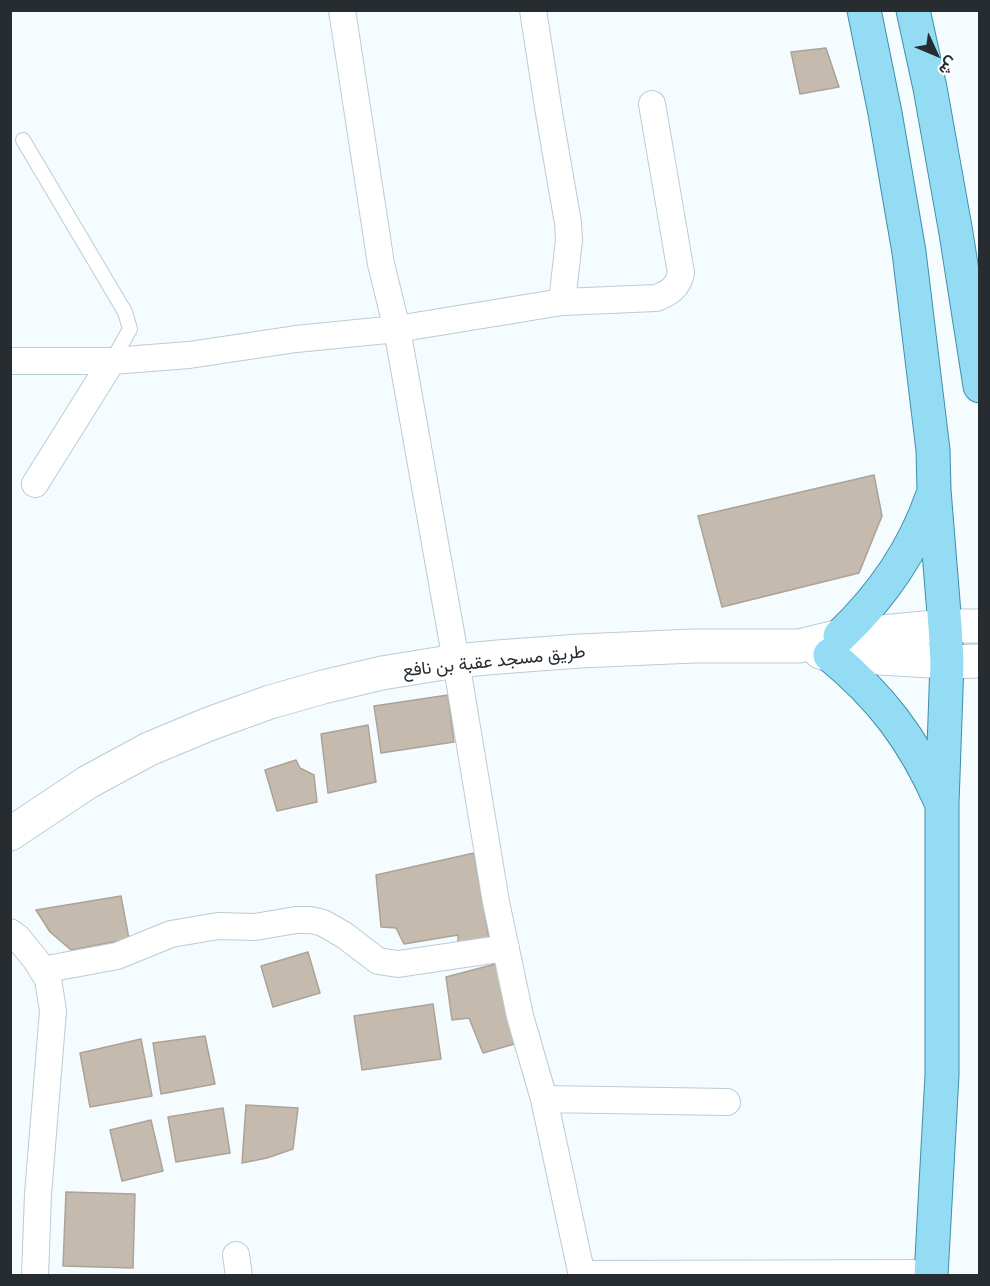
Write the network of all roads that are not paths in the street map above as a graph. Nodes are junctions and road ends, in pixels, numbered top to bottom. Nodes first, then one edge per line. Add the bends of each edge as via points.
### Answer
1 (342, 10) edge
2 (533, 10) edge
3 (864, 10) edge
4 (913, 10) edge
5 (652, 104) dead end
6 (23, 140) dead end
7 (562, 302) junction
8 (397, 330) junction
9 (10, 361) edge
10 (112, 362) junction
11 (980, 386) edge
12 (35, 484) dead end
13 (934, 490) junction
14 (945, 626) junction
15 (980, 626) edge
16 (835, 645) junction
17 (456, 661) junction
18 (980, 661) edge
19 (947, 662) junction
20 (942, 804) junction
21 (10, 834) edge
22 (10, 932) edge
23 (506, 948) junction
24 (42, 970) junction
25 (544, 1099) junction
26 (727, 1102) dead end
27 (931, 1274) edge
28 (35, 1275) edge
29 (582, 1275) edge

1 - 8 street via 381,264
2 - 7 street via 568,223
3 - 13 main road via 909,252 933,450
4 - 11 main road via 956,233
5 - 7 street via 681,273 679,281 673,290 656,298
6 - 10 lane via 125,312 130,329
7 - 8 street
8 - 10 street
8 - 17 street
9 - 10 street
10 - 12 street
13 - 14 main road
13 - 16 main road via 916,536 890,580
14 - 15 street, طريق مسجد عقبة بن نافع
14 - 16 street, طريق مسجد عقبة بن نافع
14 - 19 main road
16 - 17 street, طريق مسجد عقبة بن نافع via 694,646
16 - 19 street, طريق مسجد عقبة بن نافع
16 - 20 main road via 893,718
17 - 21 street, طريق مسجد عقبة بن نافع via 323,687 209,724 149,749 88,782
17 - 23 street
18 - 19 street, طريق مسجد عقبة بن نافع
19 - 20 main road
20 - 27 main road via 942,1076
22 - 24 street
23 - 24 street via 388,964 322,923 296,920 171,934 117,956
23 - 25 street via 520,1016
24 - 28 street via 48,980 53,1011
25 - 26 street
25 - 29 street
27 - 29 street

